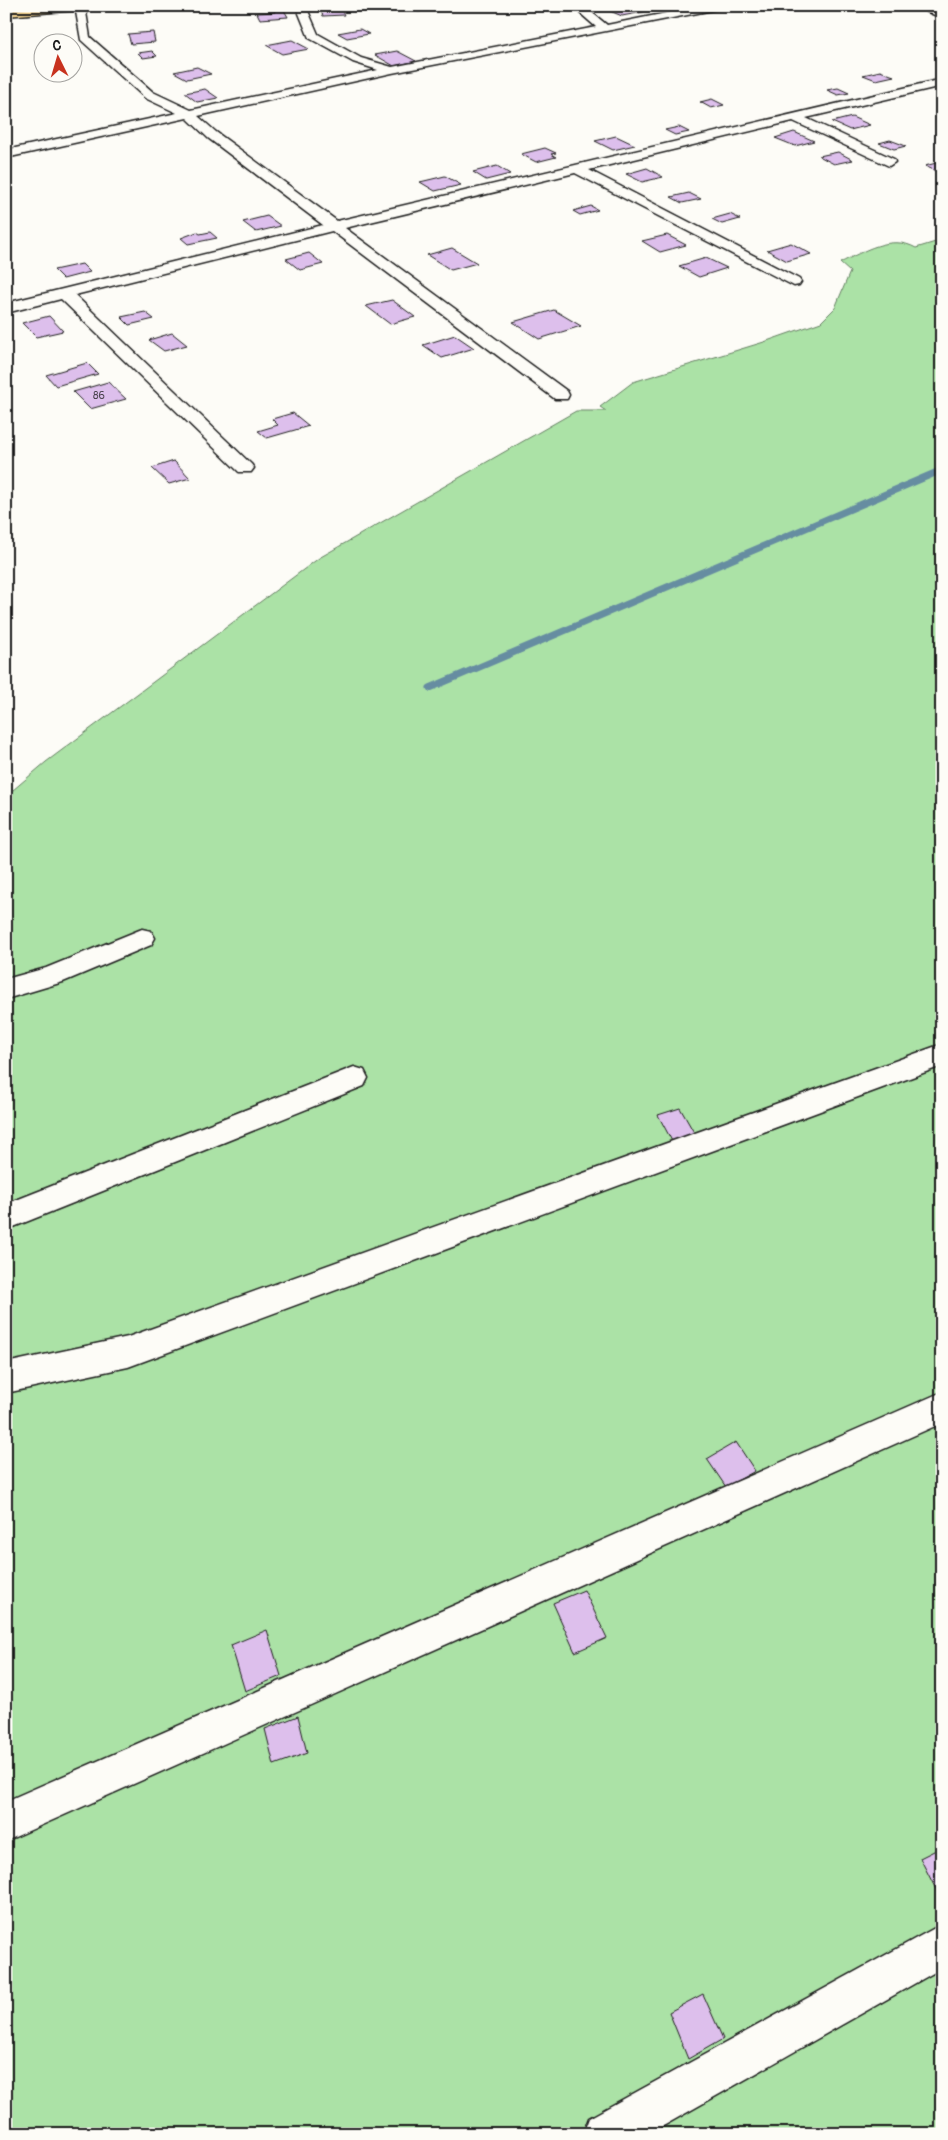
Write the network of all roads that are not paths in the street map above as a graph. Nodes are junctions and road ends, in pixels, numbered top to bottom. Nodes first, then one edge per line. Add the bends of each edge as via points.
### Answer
1 (83, 6) edge
2 (301, 6) edge
3 (577, 6) edge
4 (718, 6) edge
5 (918, 6) edge
6 (6, 13) edge
7 (942, 15) edge
8 (602, 27) junction
9 (392, 70) junction
10 (942, 82) edge
11 (189, 114) junction
12 (794, 117) junction
13 (6, 154) edge
14 (889, 162) dead end
15 (578, 169) junction
16 (335, 226) junction
17 (794, 282) dead end
18 (65, 294) junction
19 (6, 308) edge
20 (561, 395) dead end
21 (245, 468) dead end
22 (142, 938) dead end
23 (6, 989) edge
24 (942, 1054) edge
25 (354, 1078) dead end
26 (6, 1218) edge
27 (6, 1378) edge
28 (942, 1407) edge
29 (6, 1821) edge
30 (942, 1945) edge
31 (605, 2134) edge

1 - 6 main road
1 - 11 street via 85,38 148,94
2 - 9 street via 313,36 357,60
3 - 8 street
4 - 8 street
5 - 7 street
8 - 9 street
9 - 11 street
10 - 12 street
11 - 13 street
11 - 16 street via 212,135
12 - 14 street
12 - 15 street
15 - 16 street
15 - 17 street
16 - 18 street
16 - 20 street
18 - 19 street
18 - 21 street
22 - 23 street via 54,975
24 - 27 street via 128,1352
25 - 26 street
28 - 29 street
30 - 31 street

